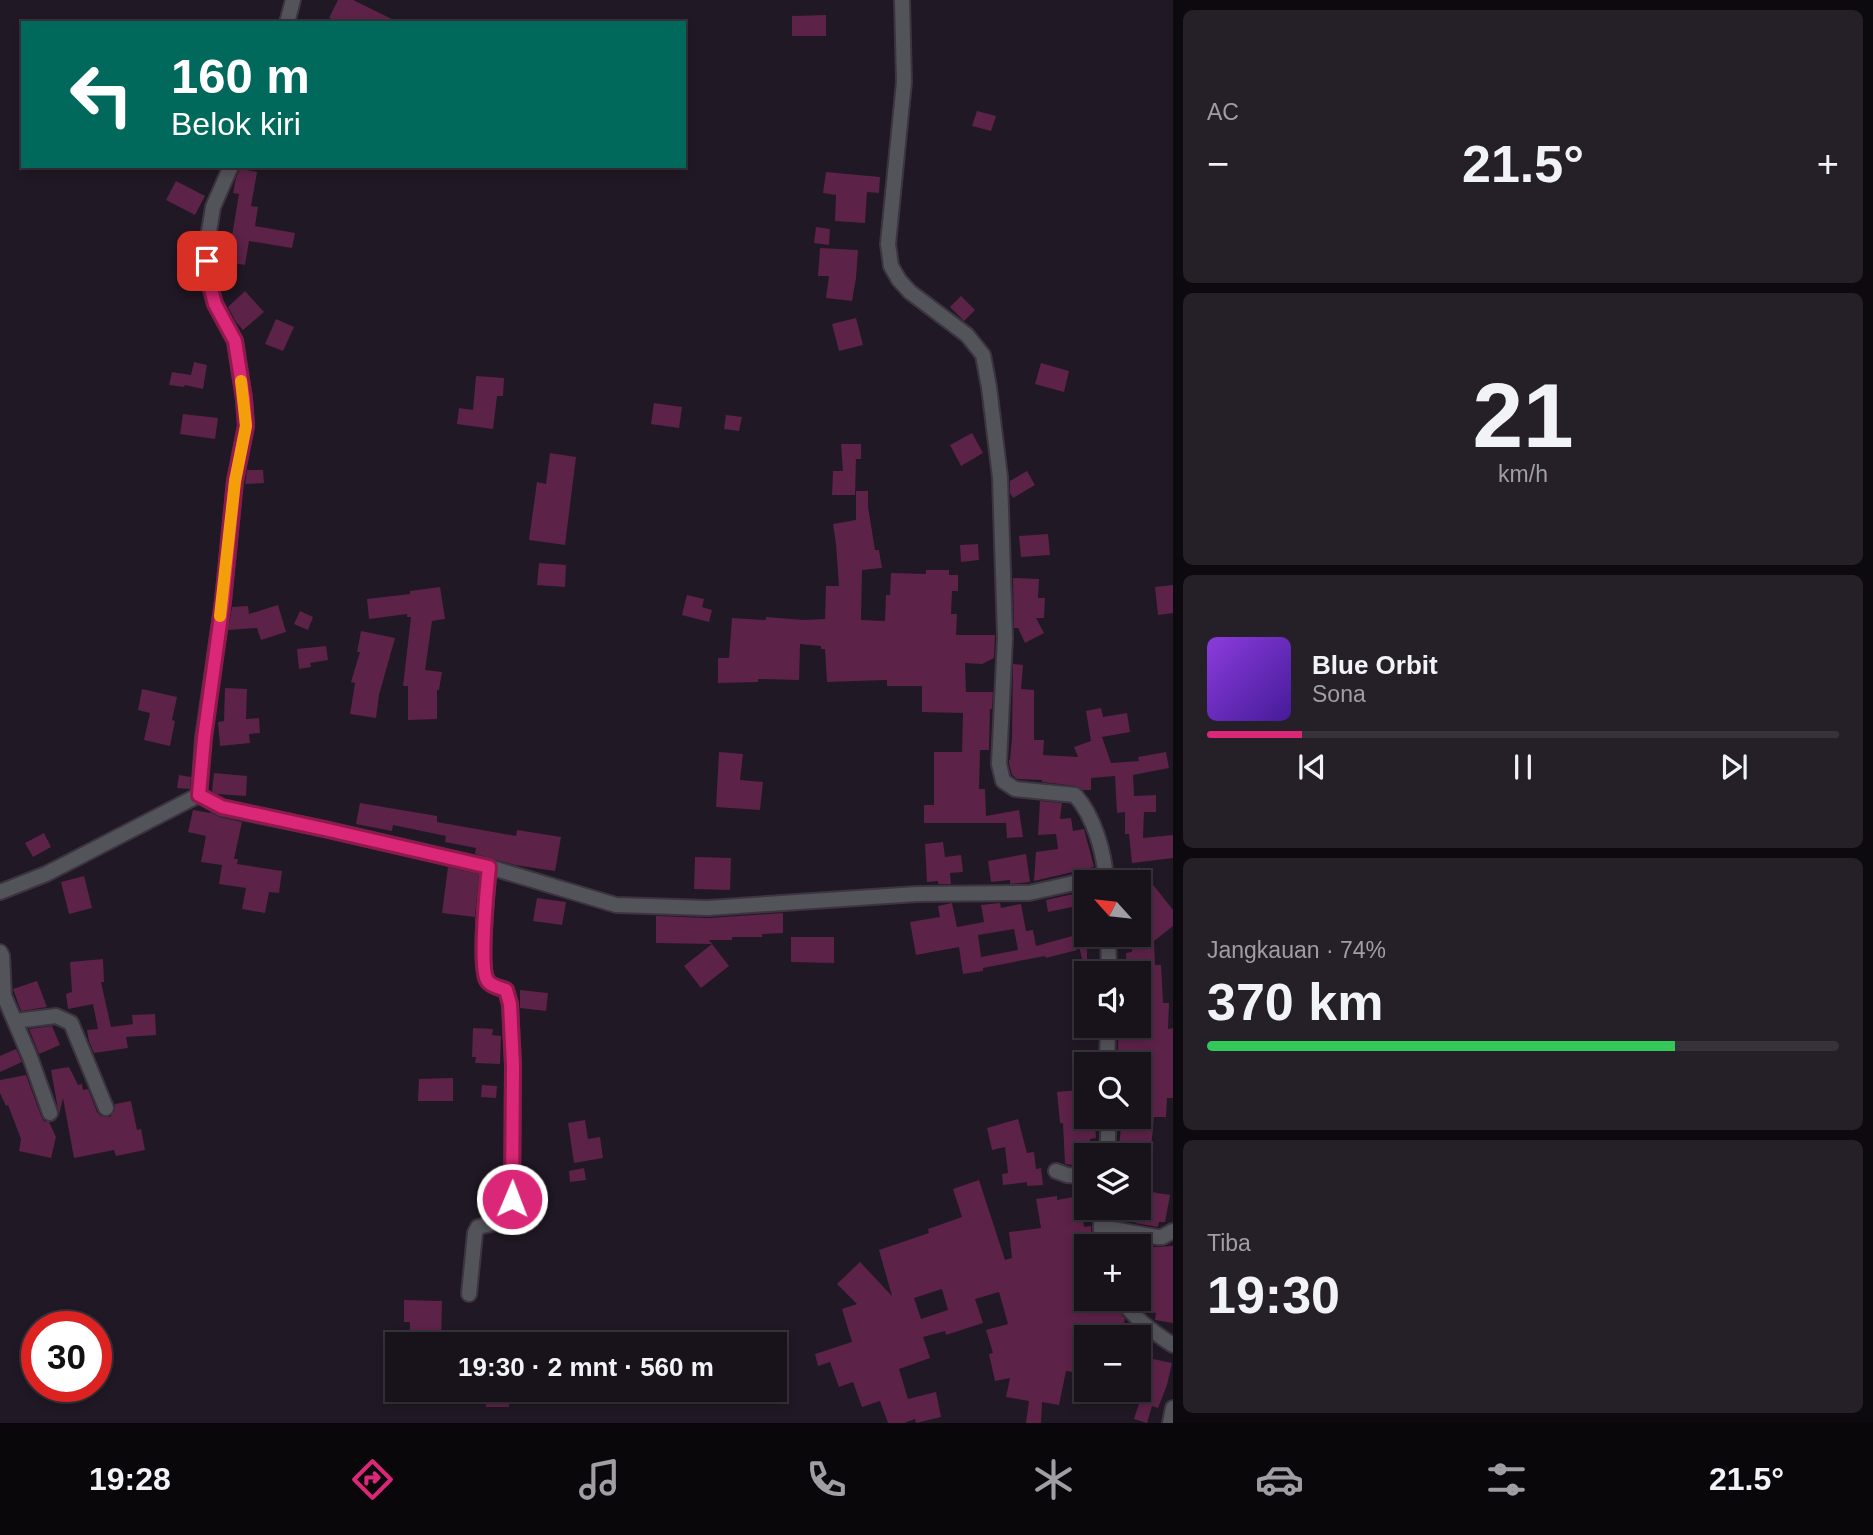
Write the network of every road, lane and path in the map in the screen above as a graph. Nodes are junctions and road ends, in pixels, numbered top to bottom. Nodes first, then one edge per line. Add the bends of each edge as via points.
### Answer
1 (293, 0) edge
2 (902, 0) edge
3 (288, 21) edge
4 (230, 168) edge
5 (199, 795) junction
6 (489, 867) junction
7 (1104, 870) edge
8 (1074, 885) edge
9 (0, 893) edge
10 (0, 952) edge
11 (15, 1021) junction
12 (106, 1108) dead end
13 (50, 1113) dead end
14 (1056, 1171) dead end
15 (1074, 1176) edge
16 (1102, 1220) edge
17 (1101, 1227) junction
18 (1173, 1231) edge
19 (1101, 1234) edge
20 (469, 1294) dead end
21 (1130, 1311) edge
22 (1173, 1345) edge
23 (1173, 1408) edge
24 (1170, 1423) edge

1 - 3 street
2 - 7 street via 904,82 888,244 891,266 899,280 967,335 983,355 1000,477 1006,638 999,764 1003,780 1015,789 1075,794 1095,828
4 - 5 street via 213,207 208,278 215,304 235,341 246,426 235,481
5 - 6 street via 222,807
5 - 9 street
6 - 8 street via 616,905 708,908 917,894 1029,893
6 - 20 street via 484,970 486,980 506,990 510,1004 512,1199 505,1221 478,1227 475,1233
10 - 11 street via 4,996
11 - 12 street via 56,1016 71,1023
11 - 13 street
14 - 15 street
16 - 17 street
17 - 18 street via 1157,1237
17 - 19 street
21 - 22 street
23 - 24 street

